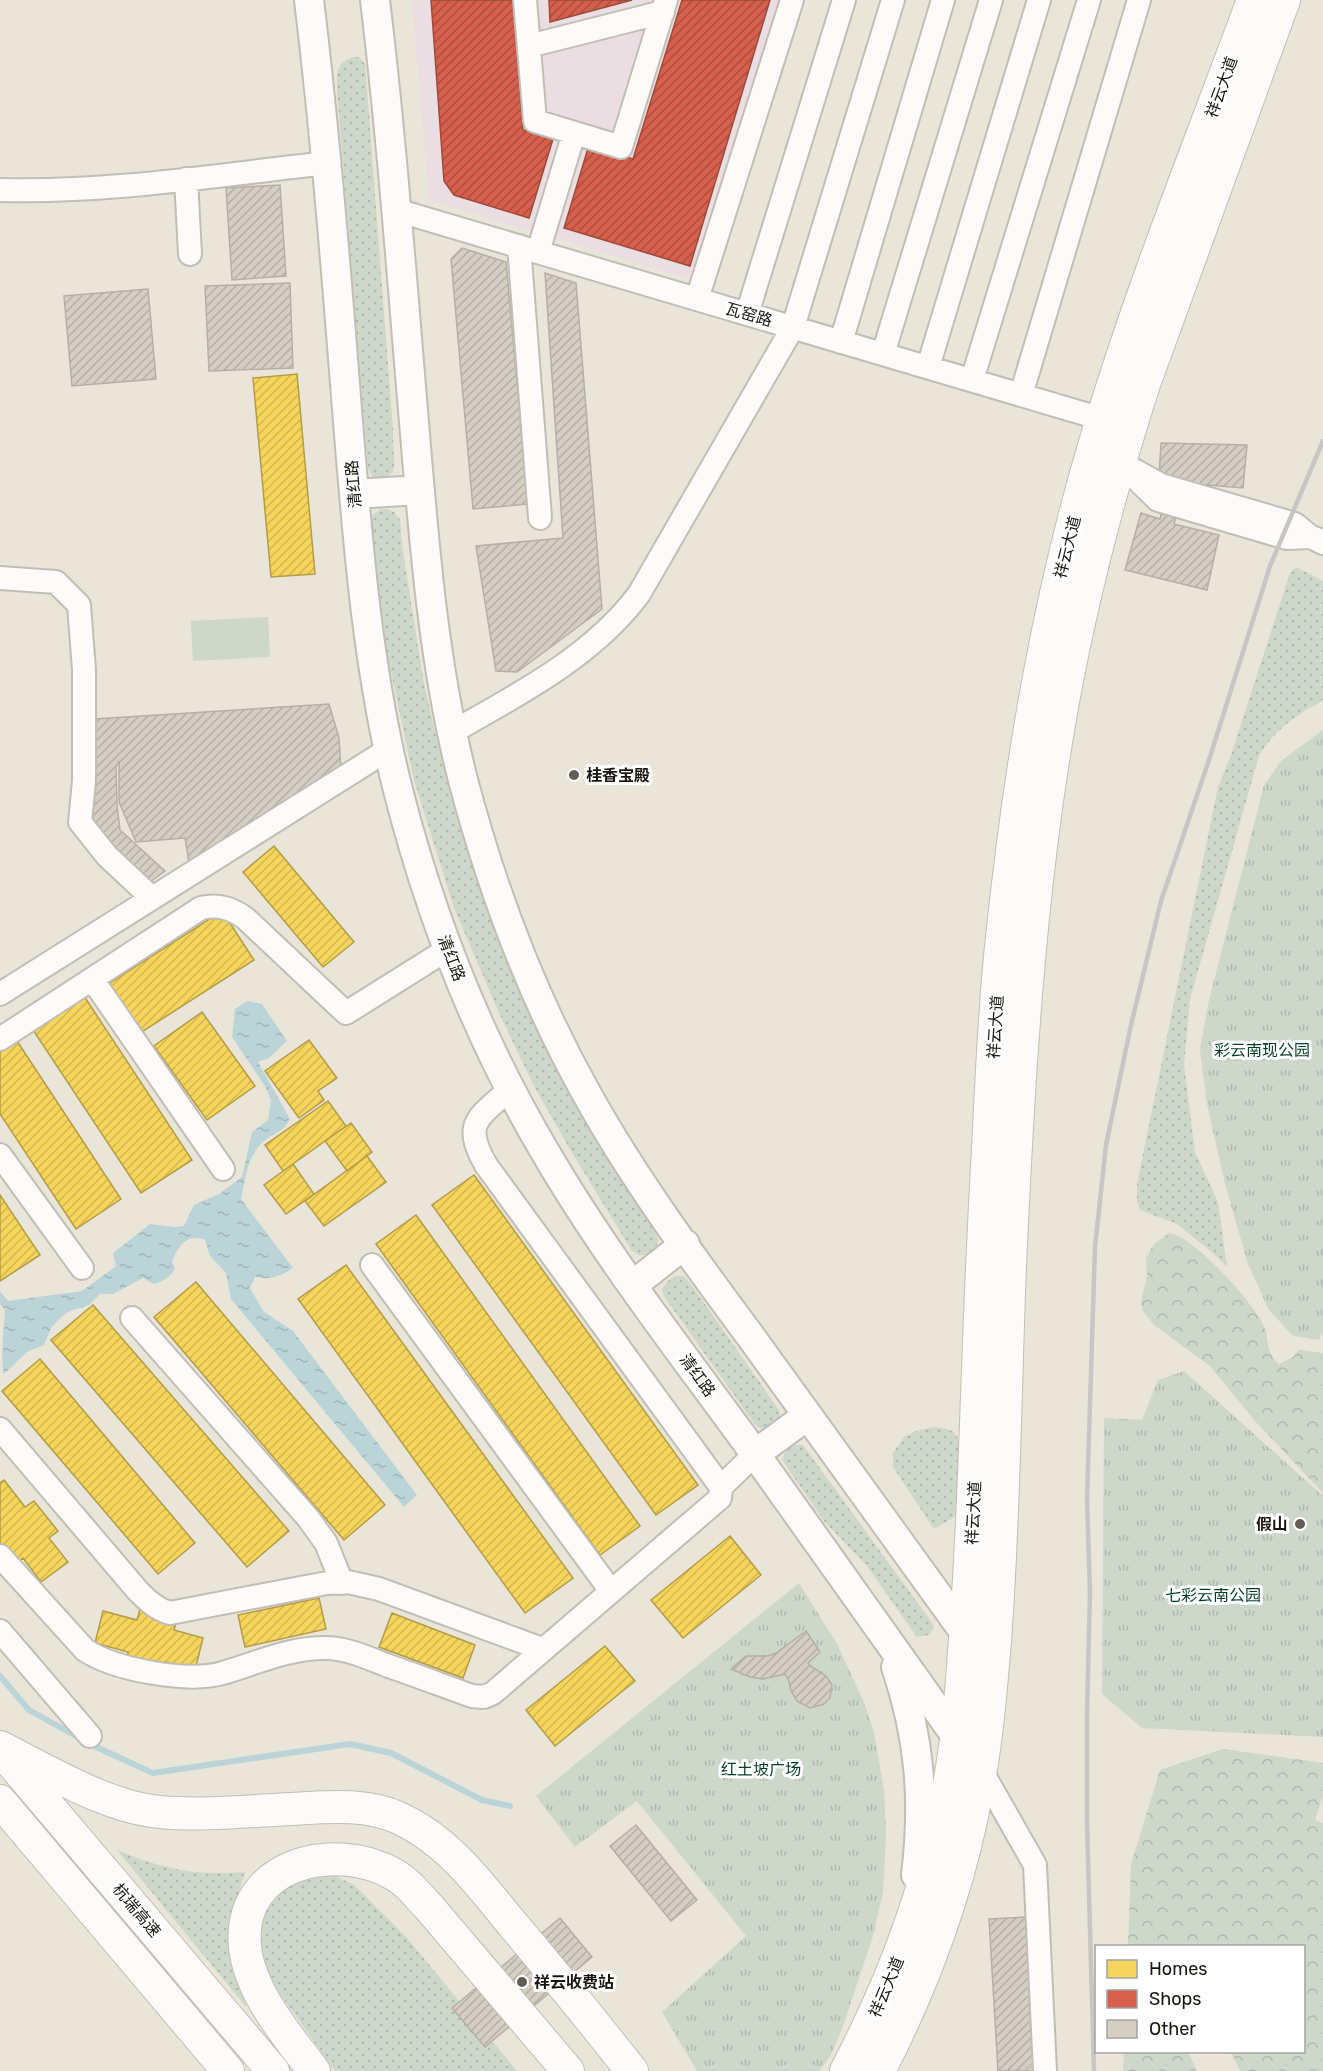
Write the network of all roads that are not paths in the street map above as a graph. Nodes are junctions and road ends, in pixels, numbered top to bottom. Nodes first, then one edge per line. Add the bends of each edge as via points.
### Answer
1 (309, 0) edge
2 (375, 0) edge
3 (525, 0) edge
4 (792, 0) edge
5 (844, 0) edge
6 (893, 0) edge
7 (943, 0) edge
8 (991, 0) edge
9 (1039, 0) edge
10 (1089, 0) edge
11 (1139, 0) edge
12 (1253, 0) edge
13 (1284, 0) edge
14 (664, 6) edge
15 (529, 46) junction
16 (574, 133) junction
17 (327, 162) junction
18 (186, 179) junction
19 (0, 190) edge
20 (396, 210) junction
21 (528, 249) junction
22 (190, 254) dead end
23 (697, 299) junction
24 (747, 314) junction
25 (793, 327) junction
26 (841, 342) junction
27 (883, 354) junction
28 (928, 367) junction
29 (972, 380) junction
30 (1021, 395) junction
31 (1102, 419) junction
32 (1119, 462) junction
33 (420, 490) junction
34 (354, 494) junction
35 (540, 518) dead end
36 (1319, 540) edge
37 (0, 578) edge
38 (452, 732) junction
39 (388, 749) junction
40 (152, 898) junction
41 (448, 949) junction
42 (92, 979) junction
43 (0, 994) edge
44 (0, 1039) edge
45 (510, 1089) junction
46 (0, 1155) edge
47 (223, 1169) dead end
48 (685, 1244) junction
49 (372, 1265) dead end
50 (82, 1268) dead end
51 (633, 1285) junction
52 (132, 1318) dead end
53 (807, 1416) junction
54 (4, 1442) edge
55 (755, 1454) junction
56 (721, 1486) junction
57 (0, 1556) edge
58 (342, 1582) junction
59 (611, 1591) junction
60 (878, 1627) junction
61 (0, 1631) edge
62 (966, 1634) junction
63 (542, 1649) junction
64 (992, 1670) junction
65 (90, 1736) dead end
66 (956, 1736) junction
67 (0, 1748) edge
68 (981, 1770) junction
69 (0, 1801) edge
70 (906, 1940) junction
71 (228, 2071) edge
72 (273, 2071) edge
73 (314, 2071) edge
74 (568, 2071) edge
75 (632, 2071) edge
76 (846, 2071) edge
77 (879, 2071) edge
78 (1045, 2071) edge

1 - 17 main road, 清红路
2 - 20 main road
3 - 15 street
4 - 23 street
5 - 24 street
6 - 25 street
7 - 26 street
8 - 27 street
9 - 28 street
10 - 29 street
11 - 30 street
12 - 31 highway, 祥云大道
13 - 32 highway, 祥云大道
14 - 15 street
14 - 16 street via 621,147
15 - 16 street via 535,121
16 - 21 street
17 - 18 street
17 - 34 main road, 清红路
18 - 19 street via 109,188
18 - 22 street
20 - 21 street, 瓦窑路
20 - 33 main road
21 - 23 street, 瓦窑路
21 - 35 street
23 - 24 street, 瓦窑路
24 - 25 street, 瓦窑路
25 - 26 street, 瓦窑路
25 - 38 street via 629,608 548,674
26 - 27 street, 瓦窑路
27 - 28 street, 瓦窑路
28 - 29 street, 瓦窑路
29 - 30 street, 瓦窑路
30 - 31 street, 瓦窑路
31 - 32 highway
31 - 62 highway, 祥云大道 via 1065,556 1036,687 1002,939 982,1241
32 - 36 street via 1161,485 1295,524
32 - 64 highway, 祥云大道 via 1064,693 1030,942 1011,1242 1003,1505
33 - 34 main road
33 - 38 main road via 433,616
34 - 39 main road, 清红路 via 368,624
37 - 40 street via 56,582 79,605 84,670 80,822 107,855
38 - 48 main road via 489,869 543,1007 607,1129
39 - 40 street
39 - 41 main road, 清红路 via 414,847
40 - 43 street
41 - 42 street via 346,1013 245,918 226,908 210,906 201,908
41 - 45 main road, 清红路
42 - 44 street
42 - 47 street
45 - 51 main road, 清红路 via 546,1154
45 - 56 street via 480,1117 473,1132 476,1147
46 - 50 street
48 - 51 main road
48 - 53 main road
49 - 59 street
51 - 55 main road, 清红路
52 - 58 street via 308,1518 326,1543
53 - 55 main road
53 - 62 main road
54 - 58 street via 138,1591 162,1611 170,1613
55 - 56 street
55 - 60 main road, 清红路
56 - 59 street via 720,1498
57 - 63 street via 85,1650 97,1658 132,1668 181,1677 204,1677 282,1653 325,1647 348,1651 484,1697
58 - 63 street via 379,1589
59 - 63 street
60 - 66 main road, 清红路
60 - 70 main road via 907,1698 920,1771 920,1846
61 - 65 street
62 - 64 main road
62 - 66 highway, 祥云大道
64 - 68 highway, 祥云大道
66 - 68 main road, 清红路
66 - 70 highway, 祥云大道 via 937,1838
67 - 72 highway, 杭瑞高速
67 - 75 highway via 88,1791 156,1812 358,1807 414,1825 450,1851
68 - 77 highway, 祥云大道 via 965,1845 934,1950
68 - 78 street via 1035,1865
69 - 71 highway
70 - 76 highway, 祥云大道
73 - 74 highway via 262,1995 250,1969 245,1946 248,1915 253,1901 272,1878 317,1860 345,1859 371,1864 396,1875 429,1906

